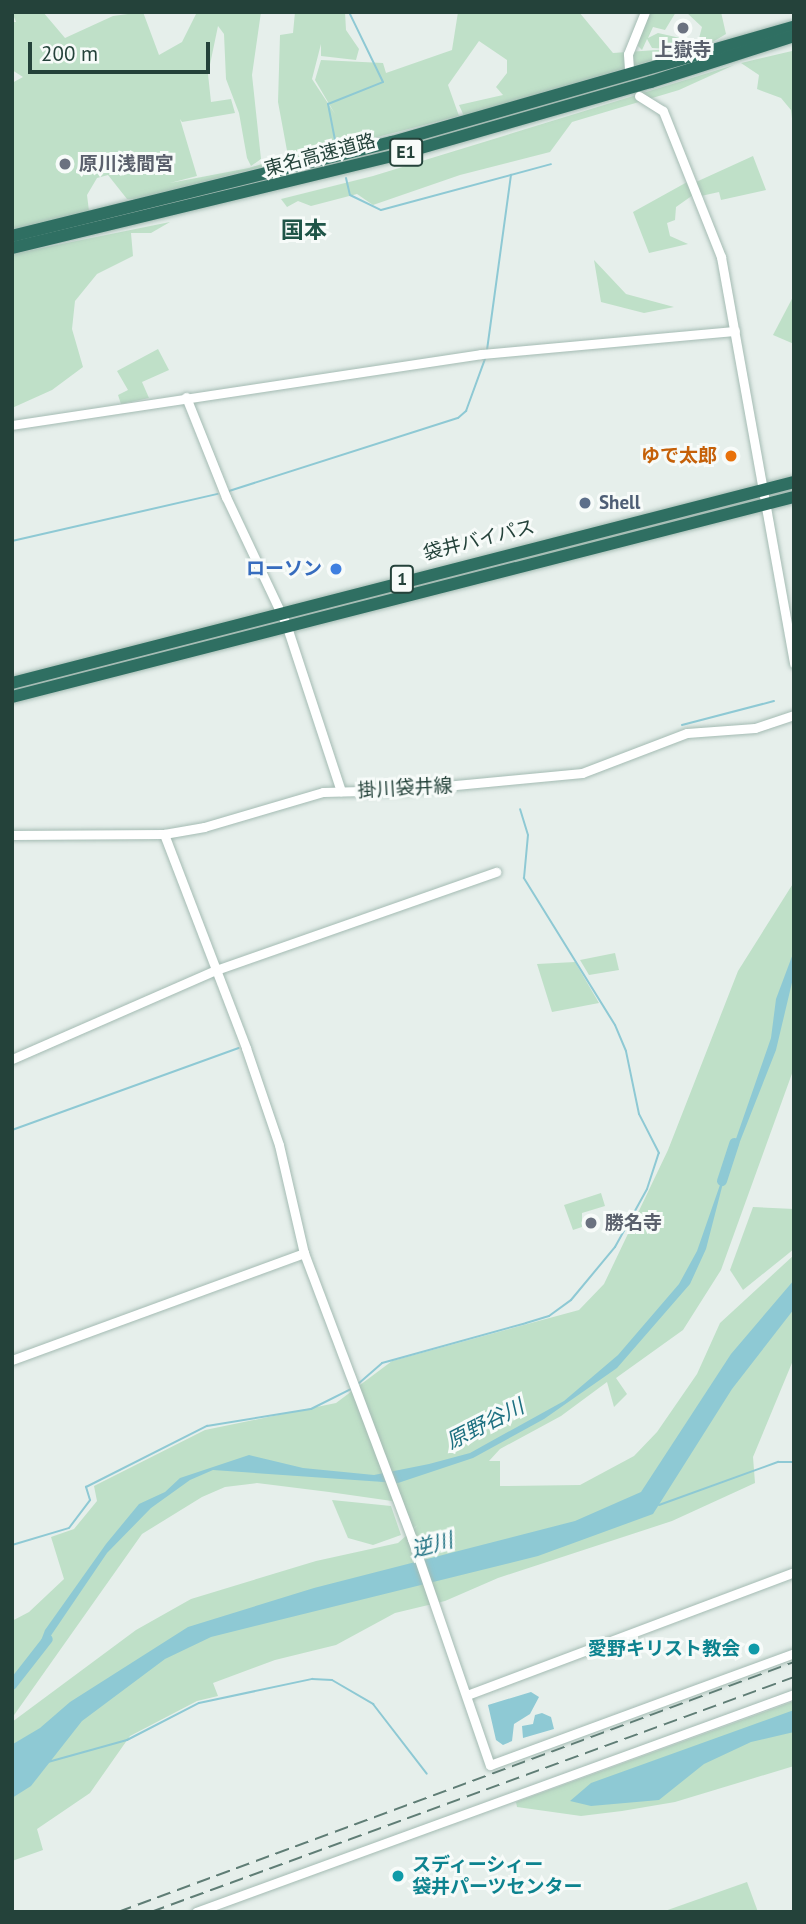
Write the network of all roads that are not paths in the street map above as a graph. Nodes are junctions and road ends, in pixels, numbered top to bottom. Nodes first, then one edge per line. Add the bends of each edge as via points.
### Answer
1 (645, 12) edge
2 (794, 27) edge
3 (794, 36) edge
4 (629, 69) dead end
5 (639, 96) dead end
6 (12, 236) edge
7 (12, 248) edge
8 (735, 331) junction
9 (186, 397) junction
10 (12, 425) edge
11 (794, 482) edge
12 (761, 487) junction
13 (794, 496) edge
14 (763, 501) junction
15 (280, 611) junction
16 (286, 624) junction
17 (794, 663) edge
18 (12, 683) edge
19 (12, 697) edge
20 (794, 715) edge
21 (341, 791) junction
22 (164, 834) junction
23 (12, 835) edge
24 (496, 872) dead end
25 (216, 970) junction
26 (12, 1059) edge
27 (304, 1253) junction
28 (12, 1360) edge
29 (794, 1572) edge
30 (794, 1653) edge
31 (794, 1694) edge
32 (467, 1695) junction
33 (196, 1912) edge

1 - 4 street via 628,54
2 - 6 highway, 東名高速道路 / E1 via 393,142
3 - 7 highway, 東名高速道路 / E1 via 396,155
5 - 8 street via 663,111 718,248
8 - 9 street via 487,353
8 - 12 street
9 - 10 street
9 - 15 street via 226,497
11 - 12 highway, 袋井バイパス / 1
12 - 14 street
12 - 15 highway, 袋井バイパス / 1
13 - 14 highway, 袋井バイパス / 1
14 - 16 highway, 袋井バイパス / 1
14 - 17 street
15 - 16 street
15 - 18 highway, 袋井バイパス / 1
16 - 19 highway, 袋井バイパス / 1
16 - 21 street
20 - 21 street, 掛川袋井線 via 755,728 687,733 582,773 403,790
21 - 22 street, 掛川袋井線 via 306,795 204,827
22 - 23 street, 掛川袋井線
22 - 25 street
24 - 25 street
25 - 26 street
25 - 27 street via 279,1145
27 - 28 street
27 - 32 street
29 - 32 street
30 - 32 street via 490,1765
31 - 33 street

